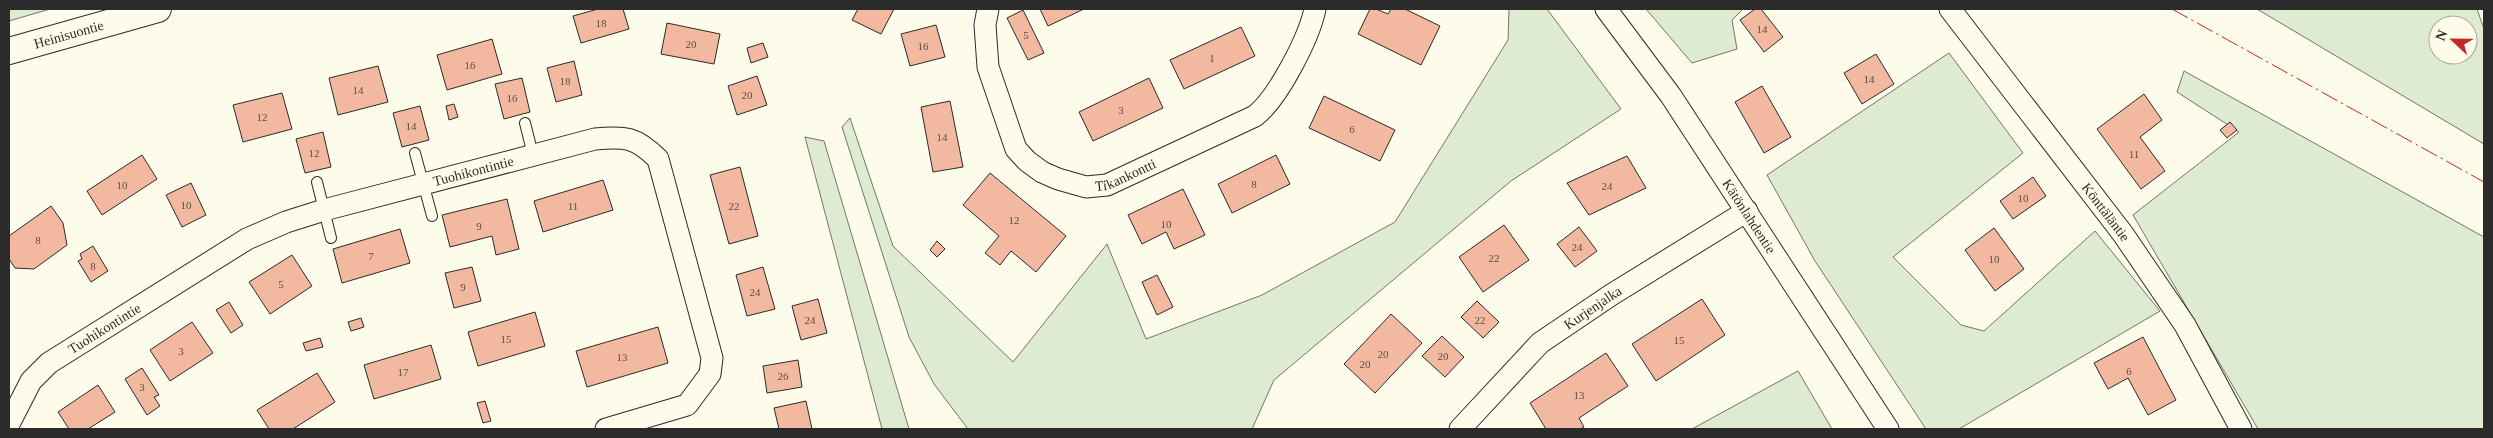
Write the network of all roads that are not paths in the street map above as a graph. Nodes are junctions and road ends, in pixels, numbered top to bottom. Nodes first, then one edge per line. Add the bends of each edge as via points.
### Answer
1 (158, 9) edge
2 (988, 9) edge
3 (1315, 9) edge
4 (1606, 9) edge
5 (1950, 9) edge
6 (117, 15) edge
7 (9, 51) edge
8 (525, 122) dead end
9 (415, 153) dead end
10 (533, 155) junction
11 (317, 182) dead end
12 (424, 184) junction
13 (324, 210) junction
14 (1746, 211) junction
15 (432, 216) dead end
16 (331, 238) dead end
17 (9, 424) edge
18 (606, 429) edge
19 (1460, 429) edge
20 (1888, 429) edge
21 (2241, 429) edge

1 - 6 street, Heinisuontie
2 - 3 street, Tikankontti via 985,25 988,67 1016,149 1042,172 1086,187 1107,184 1246,120 1267,107 1303,42
4 - 14 street, Kätönlahdentie via 1672,96
5 - 21 street, Könttäläntie via 2123,234 2185,325
6 - 7 street, Heinisuontie
8 - 10 lane
9 - 12 lane
10 - 12 street, Tuohikontintie
10 - 18 street, Tuohikontintie via 619,136 642,143 658,159 710,346 710,374 687,405
11 - 13 lane
12 - 13 street, Tuohikontintie
12 - 15 lane
13 - 16 lane
13 - 17 street, Tuohikontintie via 295,218 247,239 49,363 31,381
14 - 19 street, Kurjenjalka via 1540,343
14 - 20 street, Kätönlahdentie

